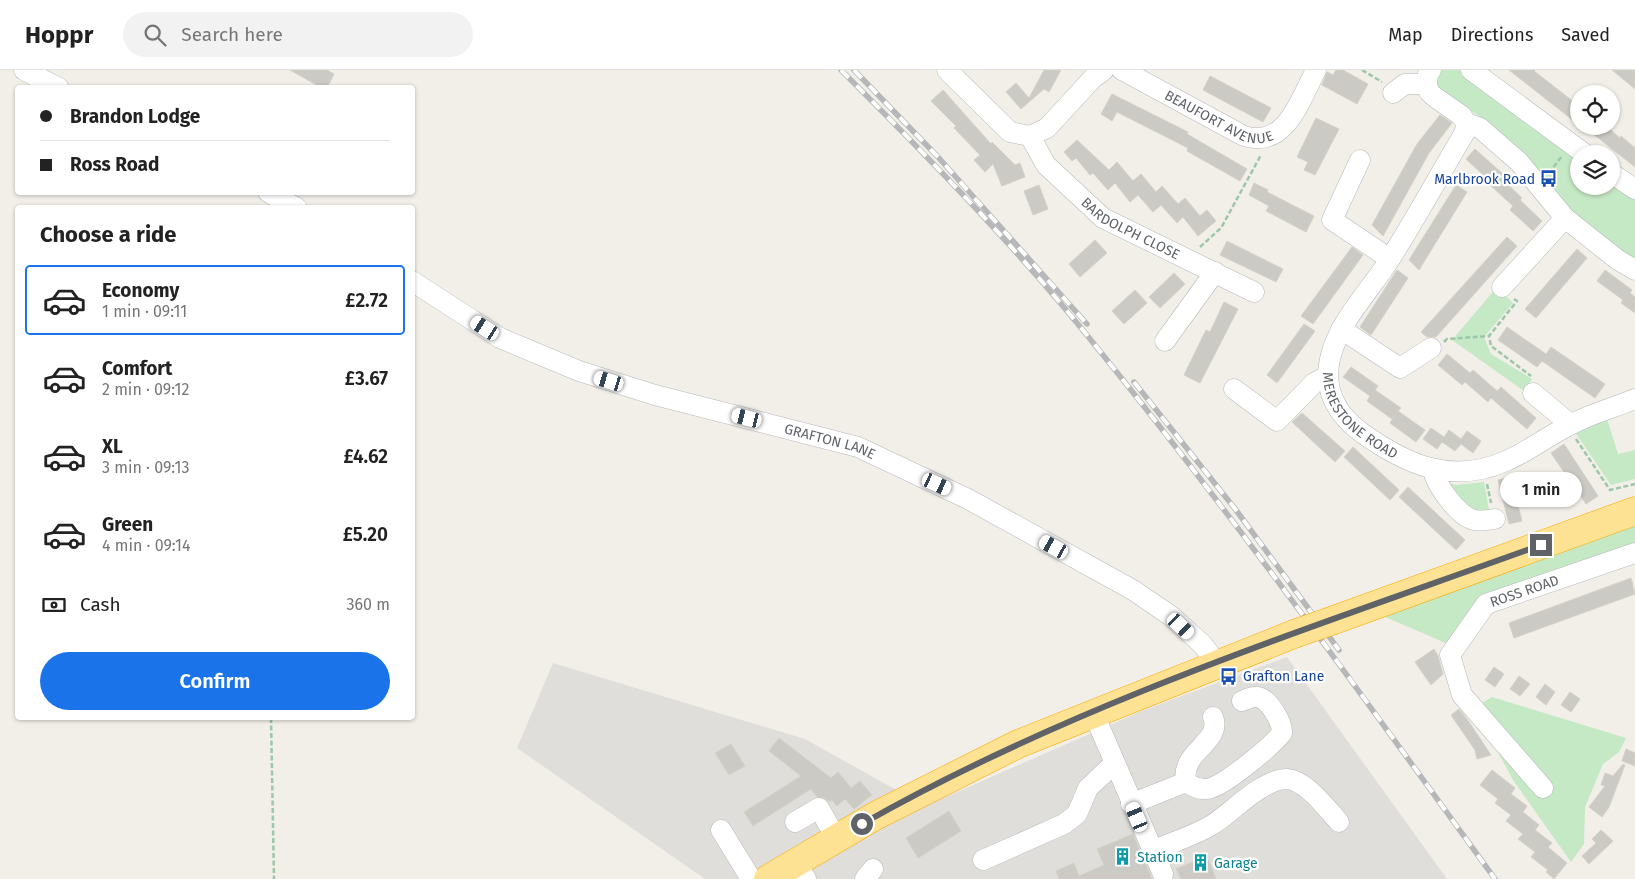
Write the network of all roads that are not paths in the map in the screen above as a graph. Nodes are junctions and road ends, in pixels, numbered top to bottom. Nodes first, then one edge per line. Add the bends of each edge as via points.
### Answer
1 (24, 70) edge
2 (947, 70) edge
3 (1104, 70) edge
4 (1122, 70) edge
5 (1316, 70) edge
6 (1471, 70) edge
7 (1429, 77) edge
8 (53, 85) edge
9 (1393, 93) road end
10 (1466, 123) junction
11 (1030, 136) junction
12 (1573, 145) edge
13 (1360, 160) dead end
14 (1620, 179) edge
15 (1635, 190) edge
16 (276, 195) edge
17 (292, 201) edge
18 (1565, 218) junction
19 (1390, 260) junction
20 (1635, 270) edge
21 (1215, 272) junction
22 (415, 283) edge
23 (1502, 287) road end
24 (1254, 292) dead end
25 (1342, 330) junction
26 (1165, 342) dead end
27 (1431, 348) road end
28 (1327, 376) junction
29 (1234, 389) dead end
30 (1533, 393) road end
31 (1635, 399) edge
32 (1570, 424) junction
33 (1433, 469) junction
34 (1635, 512) edge
35 (1495, 519) road end
36 (1635, 553) edge
37 (1217, 662) junction
38 (1242, 701) dead end
39 (1093, 712) junction
40 (1213, 717) dead end
41 (1115, 763) junction
42 (1186, 782) junction
43 (1543, 788) dead end
44 (1131, 804) junction
45 (795, 822) dead end
46 (1340, 822) dead end
47 (721, 830) dead end
48 (836, 838) junction
49 (1152, 852) junction
50 (983, 860) dead end
51 (801, 871) edge
52 (1163, 874) dead end
53 (751, 879) edge
54 (768, 879) edge

1 - 8 street
2 - 11 street via 1010,132
3 - 11 street via 1047,128
4 - 5 street, BEAUFORT AVENUE via 1256,140 1271,137 1283,128
6 - 12 street
7 - 9 street via 1405,84
7 - 10 street via 1430,92 1462,116
10 - 18 street via 1480,128 1519,162
10 - 19 street, MERESTONE ROAD via 1464,132
11 - 21 street, BARDOLPH CLOSE via 1046,165 1102,218
13 - 19 street via 1332,220
14 - 15 street
16 - 17 street
18 - 20 street
18 - 23 street
19 - 25 street, MERESTONE ROAD
21 - 24 street, BARDOLPH CLOSE
21 - 26 street
22 - 37 street, GRAFTON LANE via 500,338 578,371 655,395 858,447 968,499 1133,590 1171,616
25 - 27 street via 1400,368
25 - 28 street, MERESTONE ROAD via 1330,357
28 - 29 street via 1314,383 1277,421
28 - 33 street, MERESTONE ROAD via 1328,390 1336,406 1353,426 1400,457
30 - 32 street
31 - 32 street, MERESTONE ROAD
32 - 33 street, MERESTONE ROAD via 1484,470 1460,473
33 - 35 street via 1437,485 1463,514 1473,520
34 - 37 highway, bridge
36 - 43 street, ROSS ROAD via 1486,604 1450,655 1462,695
37 - 39 highway
38 - 42 street via 1259,697 1264,700 1281,723 1282,733 1216,786 1203,789
39 - 41 street
39 - 48 highway via 1018,744
40 - 42 street via 1214,733 1191,758 1185,770
41 - 44 street
41 - 50 street via 1093,781 1077,814 1064,824
42 - 44 street
44 - 49 street
45 - 48 street via 819,808
46 - 49 street via 1308,789 1288,779 1275,781 1245,799 1214,824
47 - 53 street
48 - 51 highway
49 - 52 street
51 - 54 highway

